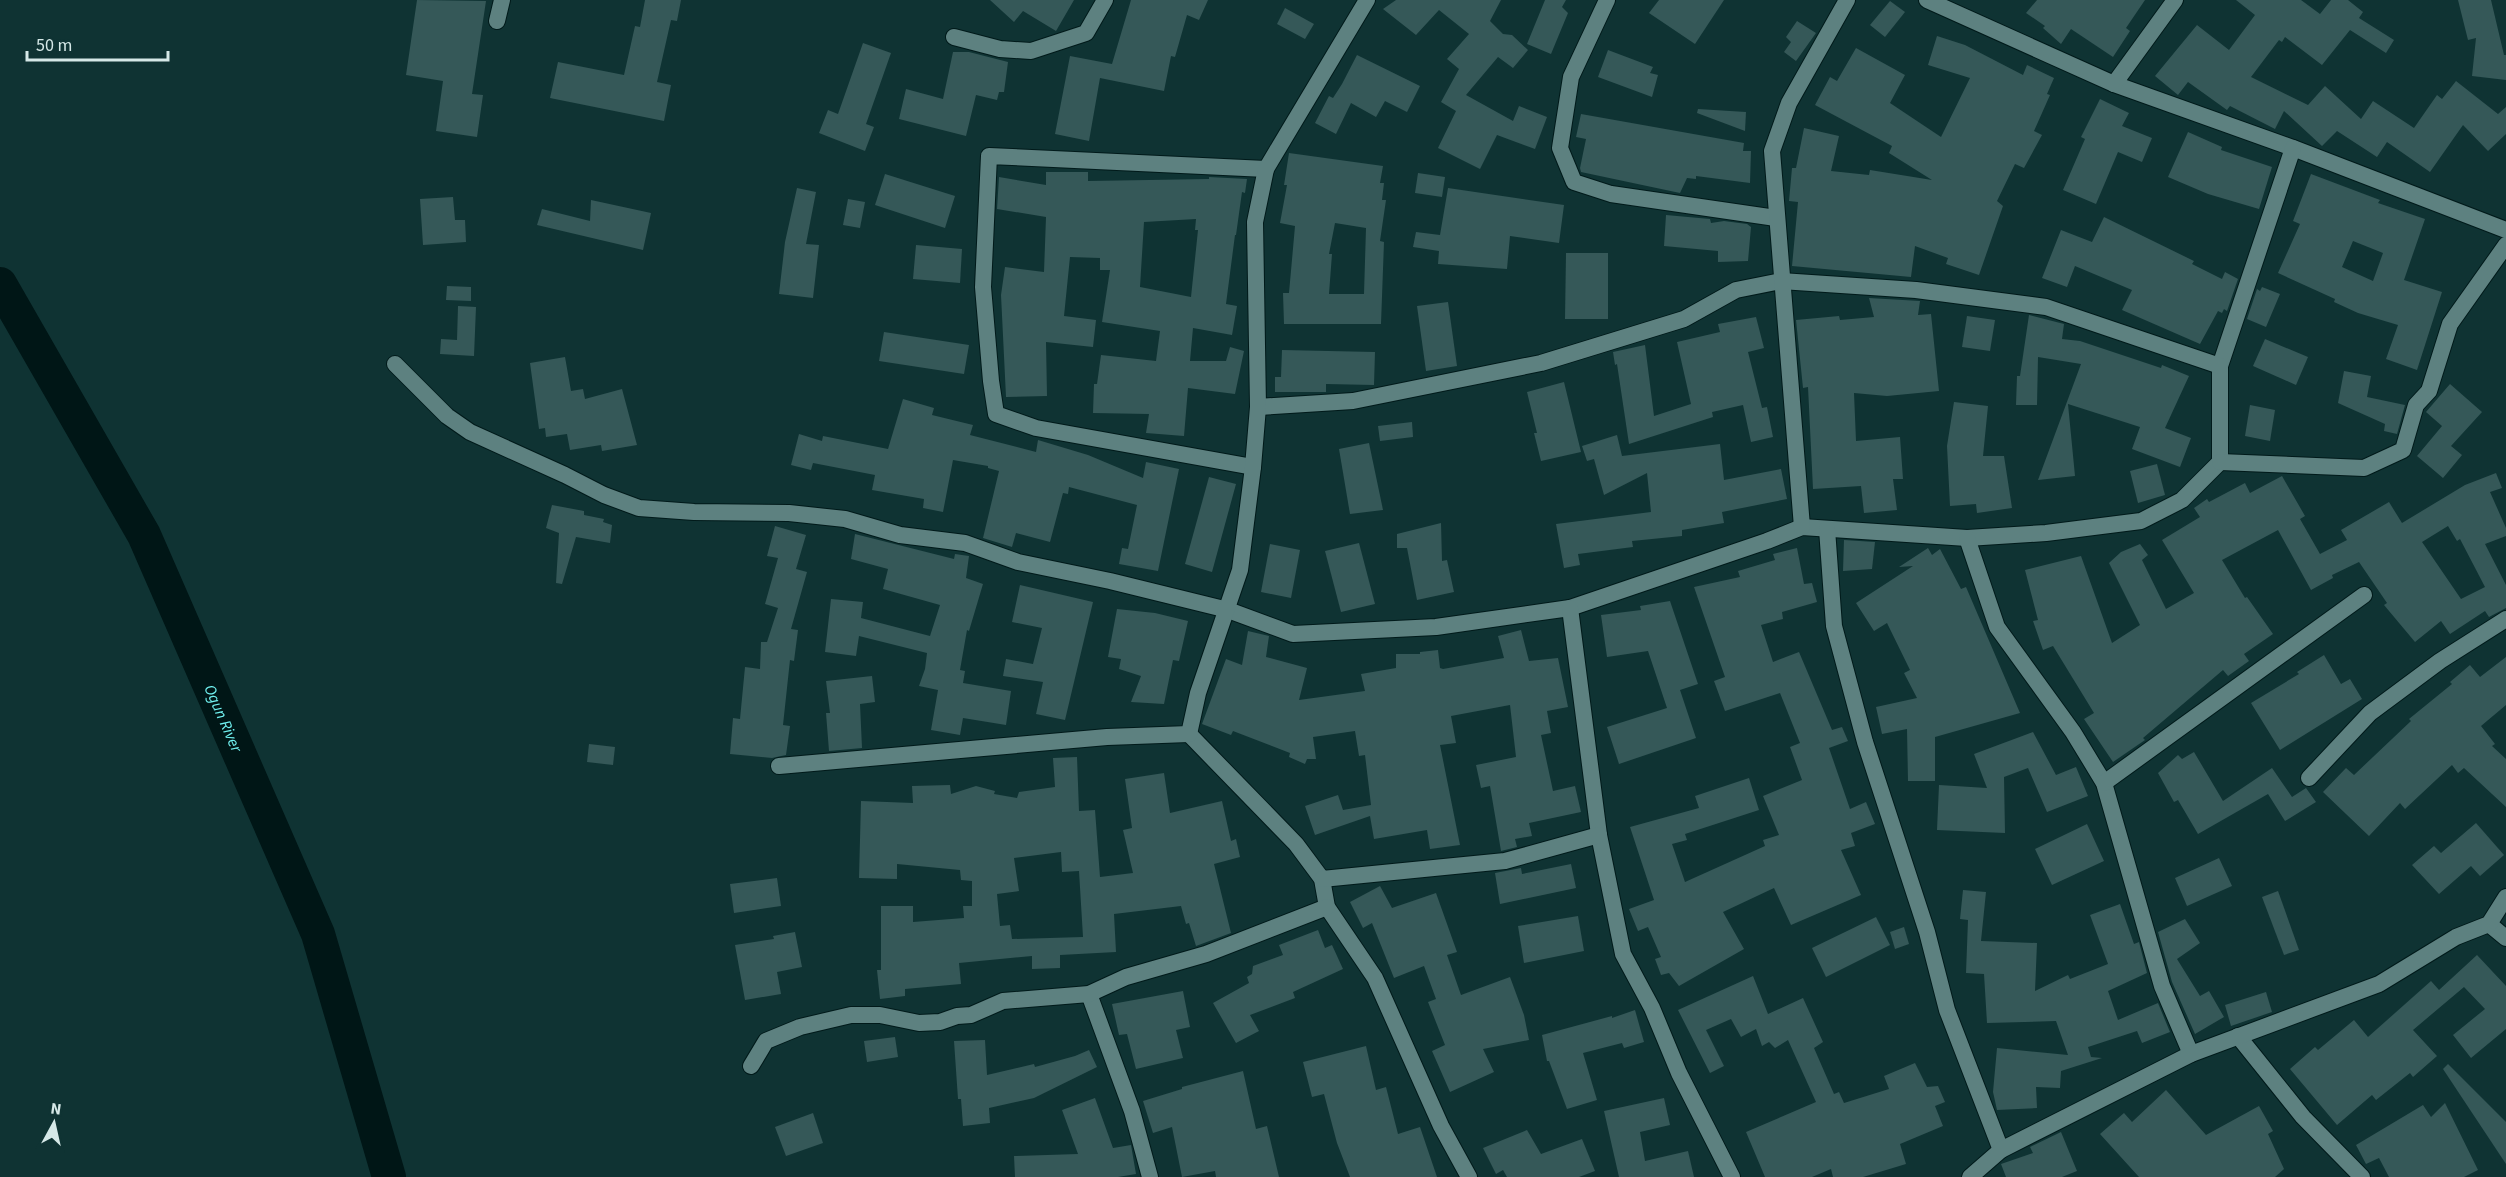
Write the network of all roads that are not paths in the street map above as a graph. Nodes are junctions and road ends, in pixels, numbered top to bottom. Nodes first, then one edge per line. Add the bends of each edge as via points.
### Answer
1 (502, 0) edge
2 (1105, 0) edge
3 (1367, 0) edge
4 (1607, 0) edge
5 (1847, 0) edge
6 (1927, 0) edge
7 (2175, 0) edge
8 (497, 21) dead end
9 (954, 37) dead end
10 (2114, 84) junction
11 (2293, 148) junction
12 (1266, 169) junction
13 (1776, 218) junction
14 (2506, 230) edge
15 (2506, 244) edge
16 (1781, 281) junction
17 (395, 364) dead end
18 (2220, 366) junction
19 (1258, 407) junction
20 (2220, 462) junction
21 (1253, 467) junction
22 (1802, 527) junction
23 (1827, 529) junction
24 (1967, 538) junction
25 (2364, 595) dead end
26 (1570, 608) junction
27 (1228, 610) junction
28 (2506, 619) edge
29 (1189, 734) junction
30 (779, 766) dead end
31 (2309, 778) dead end
32 (2104, 783) junction
33 (1599, 835) junction
34 (1322, 879) junction
35 (2506, 897) edge
36 (1327, 908) junction
37 (2489, 924) junction
38 (2506, 938) edge
39 (1089, 994) junction
40 (2238, 1036) junction
41 (2191, 1054) junction
42 (751, 1066) dead end
43 (2001, 1150) junction
44 (1989, 1169) edge
45 (1150, 1177) edge
46 (1469, 1177) edge
47 (1731, 1177) edge
48 (1970, 1177) edge
49 (2362, 1177) edge

1 - 8 street
2 - 9 street via 1086,33 1031,51 1000,50
3 - 12 street
4 - 13 street via 1570,77 1560,148 1574,182 1611,194
5 - 13 street via 1789,103 1772,151
6 - 10 street
7 - 10 street
10 - 11 street
11 - 14 street
11 - 18 street
12 - 19 street via 1254,222
12 - 21 street via 989,156 983,287 996,414 1036,428
13 - 16 street
15 - 20 street via 2450,324 2429,391 2416,405 2403,450 2364,468
16 - 18 street via 1916,291 2046,307
16 - 19 street via 1736,290 1684,319 1541,363 1353,401
16 - 22 street
17 - 27 street via 447,416 470,432 639,508 789,513 845,519 900,534 965,543 1018,562
18 - 20 street
19 - 21 street
20 - 24 street via 2182,500 2141,521
21 - 27 street via 1240,570
22 - 23 street
22 - 26 street
23 - 24 street
23 - 43 street via 1834,626 1865,742 1927,932 1947,1010
24 - 32 street via 1997,627 2073,732
25 - 32 street
26 - 27 street via 1436,627 1293,634
26 - 33 street
27 - 29 street via 1198,693
28 - 31 street via 2370,713
29 - 30 street via 1107,737
29 - 34 street via 1296,844
32 - 41 street via 2162,986
33 - 34 street via 1505,861
33 - 47 street via 1623,954
34 - 36 street
35 - 37 street
36 - 39 street via 1206,954 1126,977
36 - 46 street via 1375,978 1441,1126
37 - 38 street
37 - 40 street via 2456,937 2379,984
39 - 42 street via 1004,1001 971,1015 940,1022 851,1015 800,1027 766,1041
39 - 45 street via 1132,1111
40 - 41 street
40 - 49 street via 2303,1117
41 - 43 street
43 - 44 street
44 - 48 street

